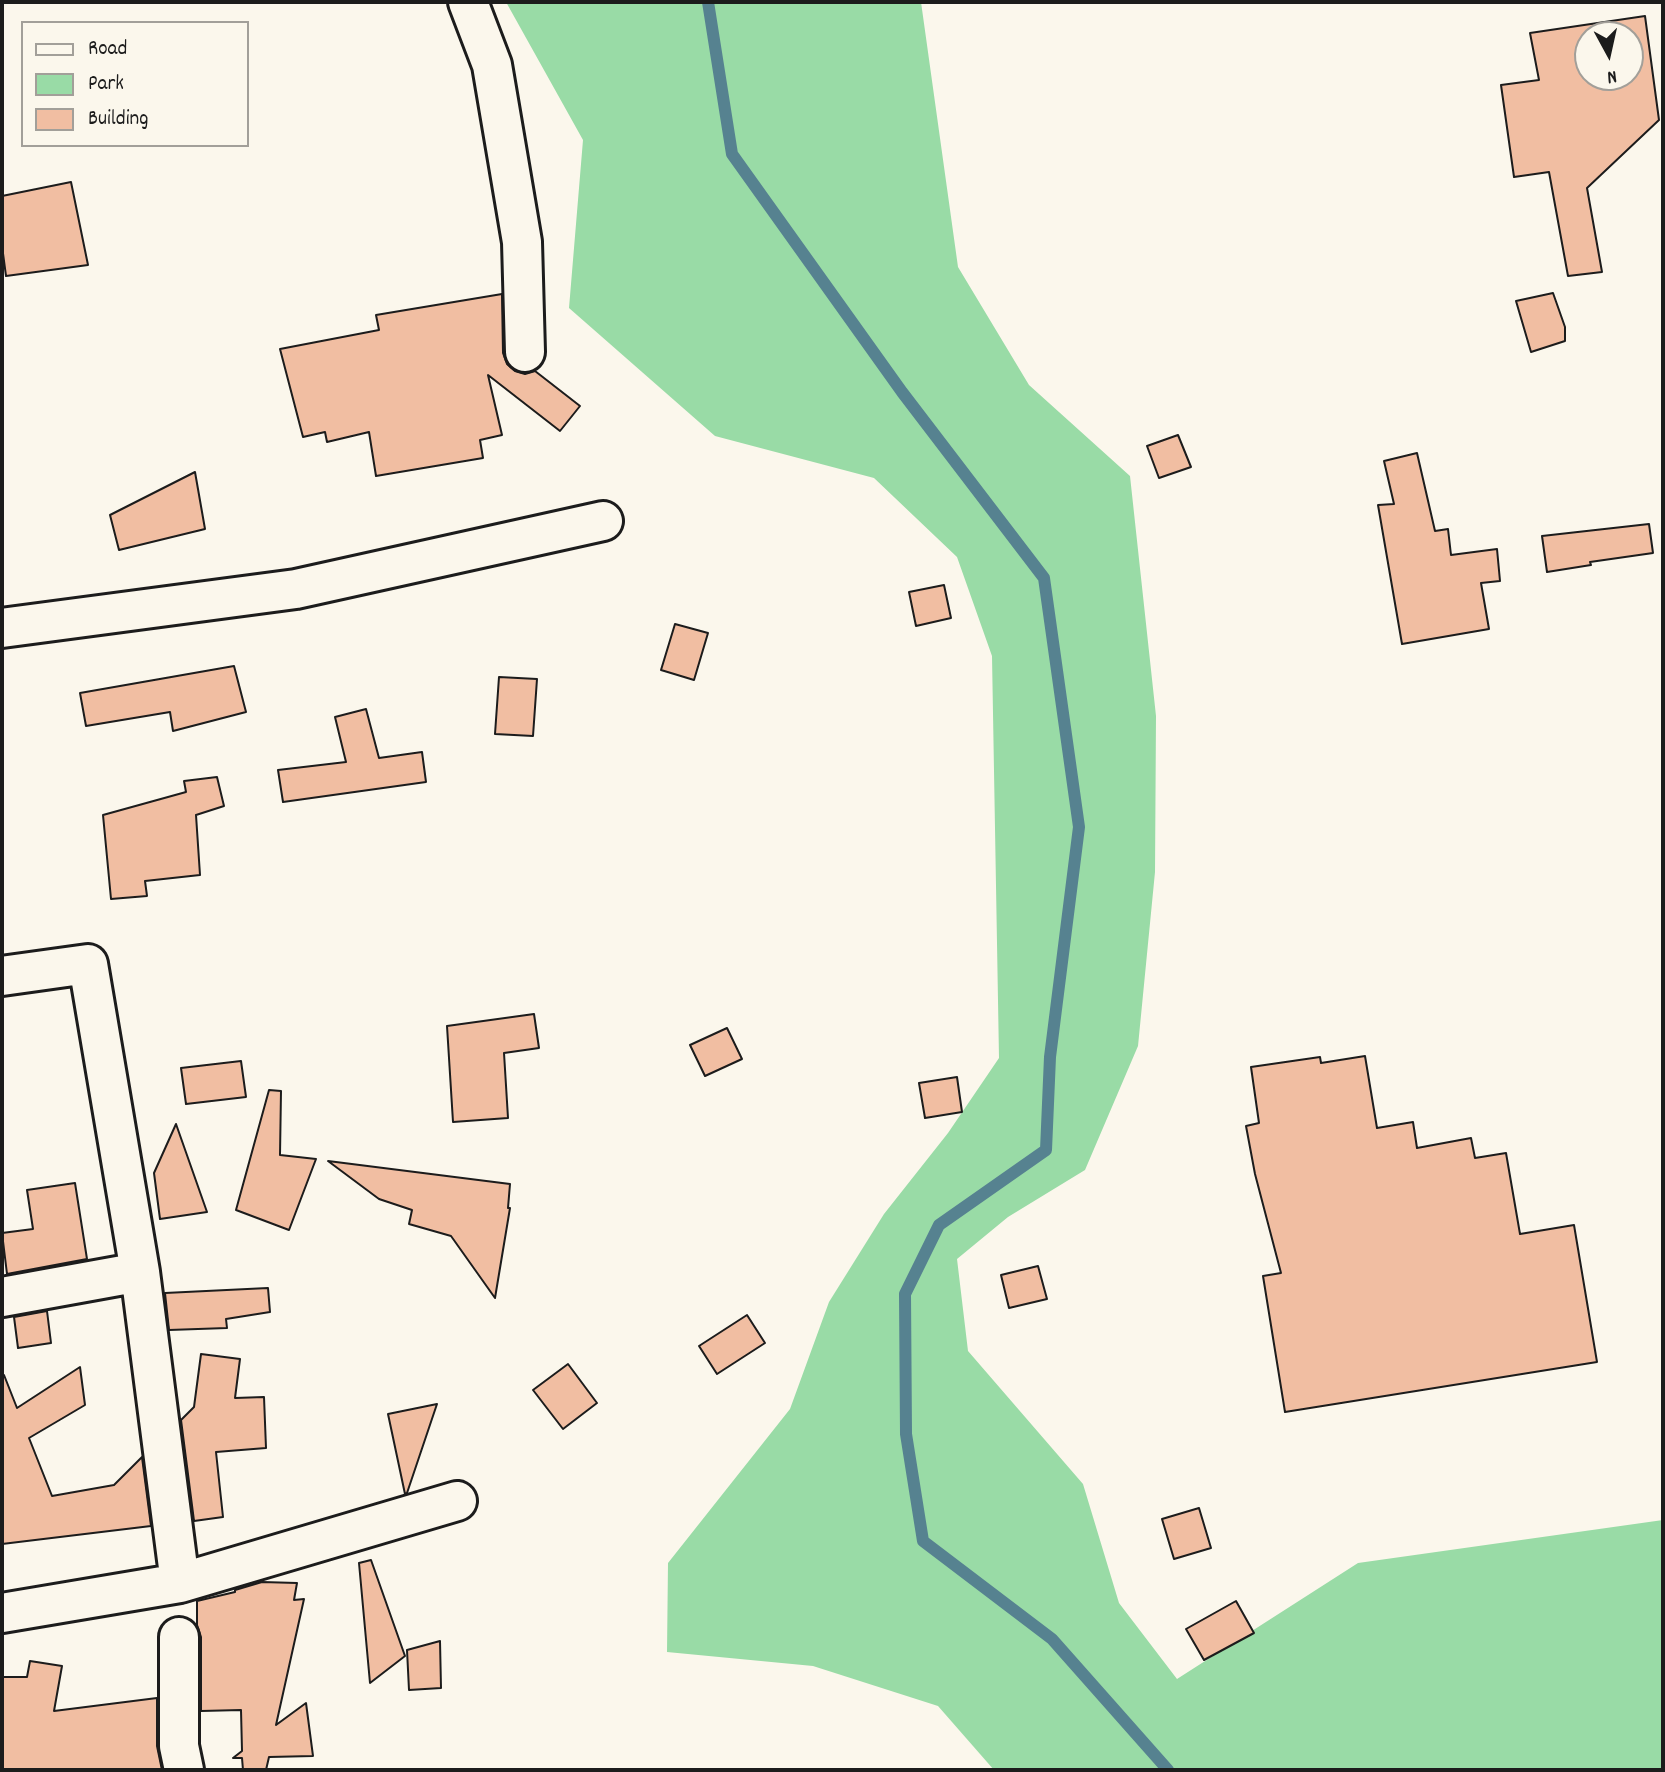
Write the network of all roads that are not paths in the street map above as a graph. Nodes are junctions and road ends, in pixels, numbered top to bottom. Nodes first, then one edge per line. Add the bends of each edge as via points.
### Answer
1 (468, 2) edge
2 (525, 352) dead end
3 (603, 521) dead end
4 (2, 628) edge
5 (2, 976) edge
6 (140, 1272) junction
7 (2, 1297) edge
8 (457, 1500) dead end
9 (180, 1583) junction
10 (2, 1613) edge
11 (180, 1637) dead end
12 (184, 1770) edge

1 - 2 street via 492,65 522,242
3 - 4 street via 296,589
5 - 6 street via 89,964
6 - 7 street
6 - 9 street
8 - 9 street
9 - 10 street
11 - 12 street via 179,1746

